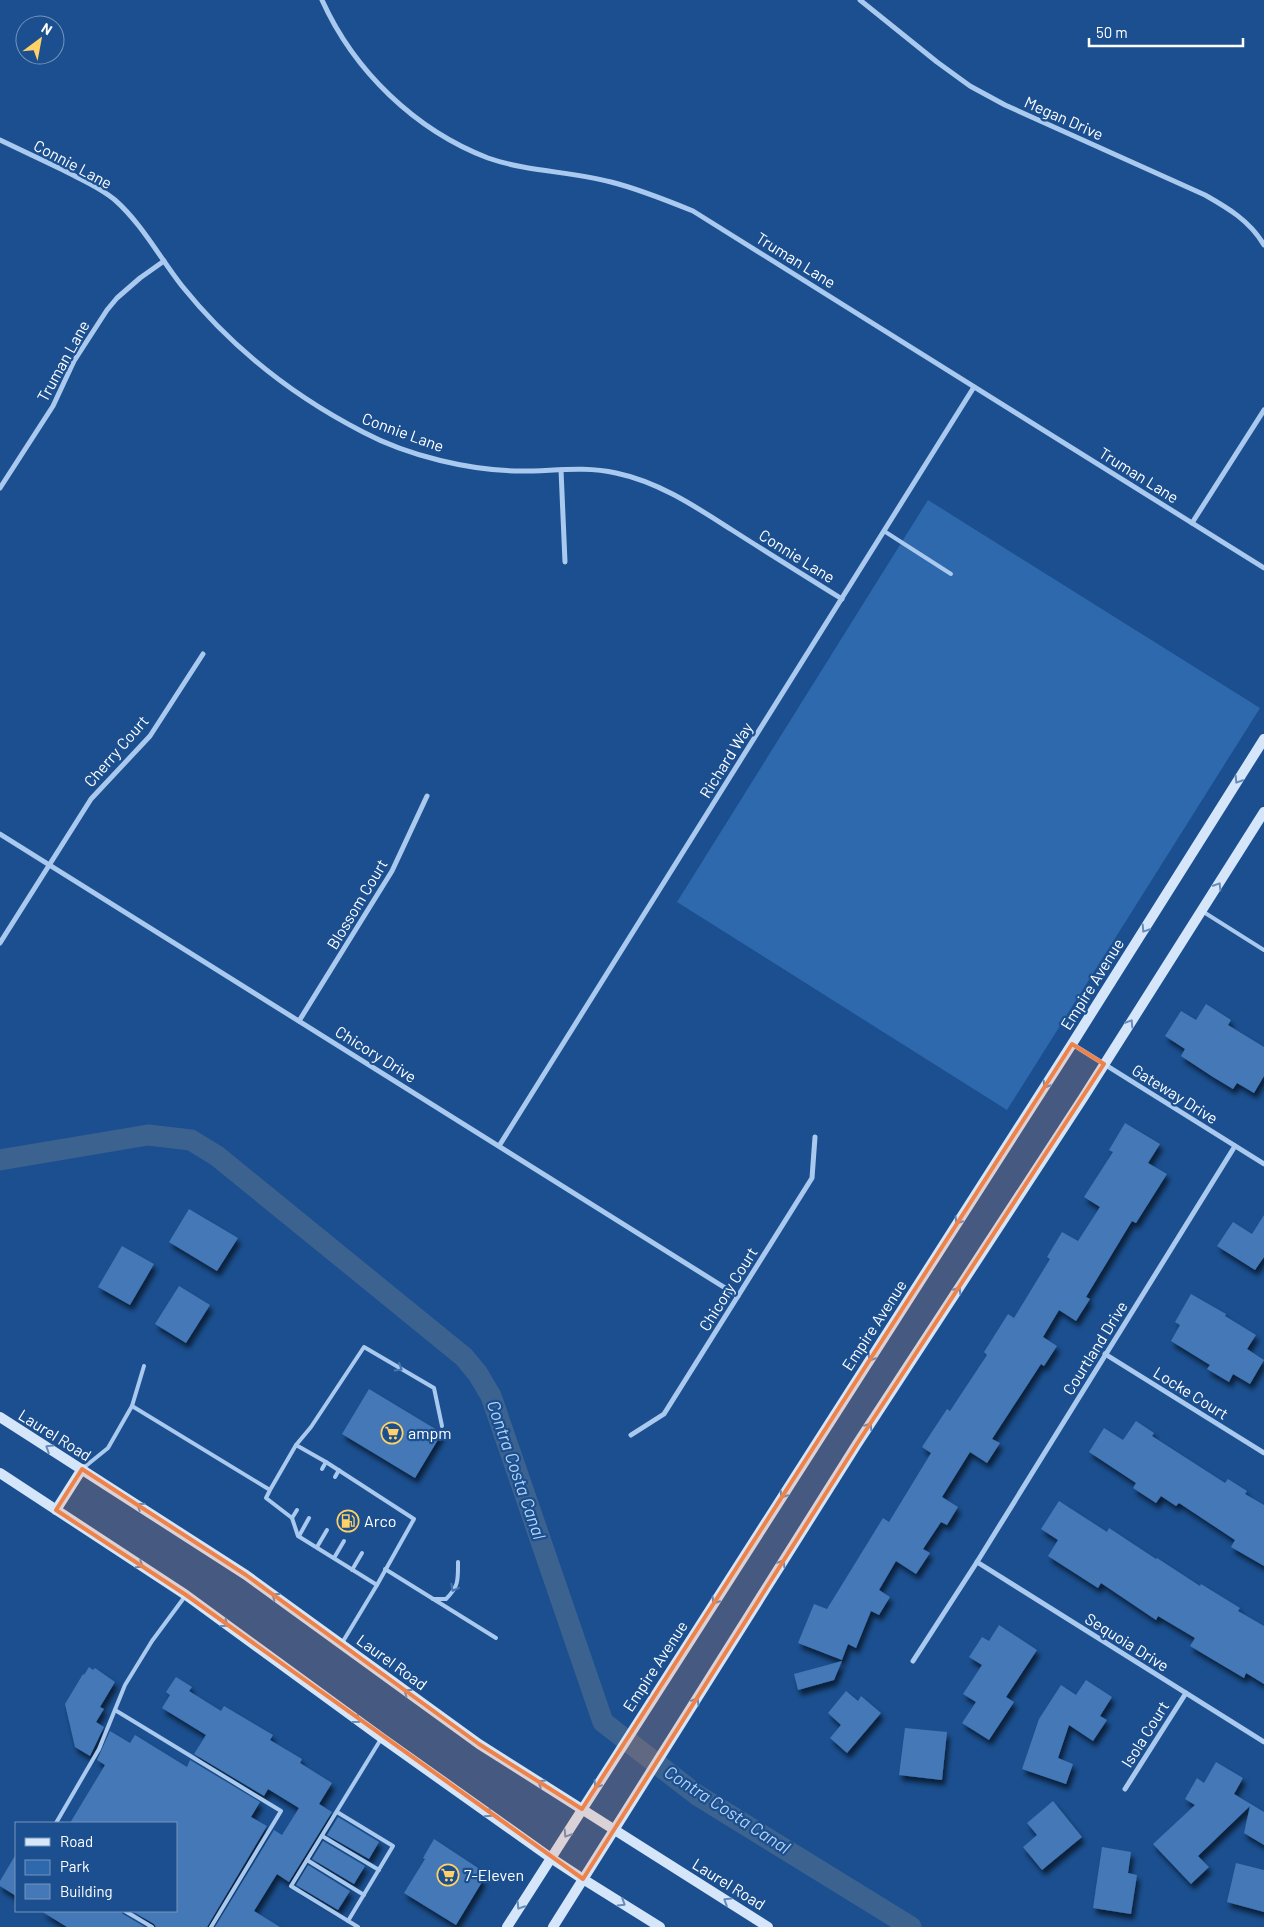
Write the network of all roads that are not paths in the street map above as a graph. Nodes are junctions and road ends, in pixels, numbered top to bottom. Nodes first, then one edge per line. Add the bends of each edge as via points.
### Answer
1 (322, 0) edge
2 (860, 0) edge
3 (0, 140) edge
4 (1264, 245) edge
5 (164, 260) junction
6 (974, 387) junction
7 (1264, 410) edge
8 (561, 470) junction
9 (0, 488) edge
10 (1192, 524) junction
11 (884, 531) junction
12 (565, 562) dead end
13 (1264, 568) edge
14 (952, 574) dead end
15 (842, 599) junction
16 (203, 654) dead end
17 (1264, 739) edge
18 (427, 796) dead end
19 (1264, 812) edge
20 (0, 834) edge
21 (48, 865) junction
22 (1202, 911) junction
23 (0, 943) edge
24 (1264, 950) edge
25 (299, 1021) junction
26 (1072, 1044) junction
27 (1104, 1064) junction
28 (815, 1137) dead end
29 (499, 1146) junction
30 (1234, 1146) junction
31 (1264, 1164) edge
32 (738, 1296) junction
33 (1106, 1354) junction
34 (144, 1366) dead end
35 (132, 1406) junction
36 (0, 1418) edge
37 (442, 1426) dead end
38 (631, 1435) dead end
39 (296, 1444) junction
40 (1264, 1453) edge
41 (326, 1462) junction
42 (82, 1469) junction
43 (322, 1469) dead end
44 (339, 1470) junction
45 (0, 1473) edge
46 (335, 1477) dead end
47 (357, 1482) junction
48 (354, 1488) dead end
49 (270, 1490) junction
50 (374, 1493) junction
51 (370, 1499) dead end
52 (392, 1504) junction
53 (56, 1510) junction
54 (297, 1510) dead end
55 (388, 1510) dead end
56 (292, 1518) junction
57 (309, 1518) dead end
58 (328, 1530) dead end
59 (298, 1536) junction
60 (344, 1541) dead end
61 (317, 1547) junction
62 (362, 1553) dead end
63 (334, 1558) junction
64 (458, 1562) dead end
65 (977, 1562) junction
66 (386, 1569) junction
67 (352, 1570) junction
68 (376, 1585) junction
69 (186, 1595) junction
70 (433, 1599) junction
71 (496, 1638) dead end
72 (341, 1644) junction
73 (913, 1661) dead end
74 (1186, 1693) junction
75 (115, 1710) junction
76 (382, 1738) junction
77 (1264, 1742) edge
78 (1125, 1789) dead end
79 (582, 1809) junction
80 (337, 1812) junction
81 (57, 1822) edge
82 (614, 1830) junction
83 (322, 1836) junction
84 (551, 1858) junction
85 (308, 1860) junction
86 (379, 1870) junction
87 (583, 1879) junction
88 (364, 1895) junction
89 (127, 1912) edge
90 (348, 1921) junction
91 (152, 1927) edge
92 (210, 1927) edge
93 (358, 1927) edge
94 (507, 1927) edge
95 (553, 1927) edge
96 (660, 1927) edge
97 (768, 1927) edge

1 - 6 street, Truman Lane via 334,26 368,74 404,108 449,139 488,158 526,168 610,181 693,211
2 - 4 street, Megan Drive via 970,86 1005,105 1205,194 1233,211
3 - 5 street, Connie Lane via 90,184 114,200
5 - 8 street, Connie Lane via 210,320 242,351 328,413 365,434 448,462 504,470
5 - 9 street, Truman Lane via 107,310 74,361 53,406
6 - 10 street, Truman Lane
6 - 11 street, Richard Way
7 - 10 street
8 - 12 street
8 - 15 street, Connie Lane via 616,473 657,486
10 - 13 street, Truman Lane
11 - 14 lane
11 - 15 street, Richard Way
15 - 29 street, Richard Way
16 - 21 street, Cherry Court via 150,736 91,800
17 -> 26 main road, Empire Avenue
18 - 25 street, Blossom Court via 392,872
22 -> 19 main road
20 - 21 street, Chicory Drive
21 - 23 street, Cherry Court
21 - 25 street, Chicory Drive
22 - 24 lane
27 -> 22 main road
25 - 29 street, Chicory Drive
26 - 27 street, Gateway Drive
26 -> 79 main road, Empire Avenue
27 - 30 street, Gateway Drive
82 -> 27 main road via 862,1436
28 - 32 street, Chicory Court via 812,1178
29 - 32 street, Chicory Drive
30 - 31 street, Gateway Drive
30 - 33 street, Courtland Drive
32 - 38 street, Chicory Court via 664,1414
33 - 40 street, Locke Court
33 - 65 street, Courtland Drive
34 - 35 lane
35 - 42 lane via 106,1450
35 - 49 lane
42 -> 36 main road, Laurel Road
39 -> 37 lane via 311,1427 364,1347 434,1388
39 - 41 lane
39 - 49 lane
41 - 43 lane
41 - 44 lane
42 - 53 main road
72 -> 42 main road, Laurel Road via 246,1575
44 - 46 lane
44 - 47 lane
45 - 53 main road
47 - 48 lane
47 - 50 lane
49 - 56 lane via 266,1498
50 - 51 lane
50 - 52 lane
52 - 55 lane
52 - 66 lane via 414,1519
53 -> 69 main road
54 - 56 lane
56 - 59 lane
57 - 59 lane
58 - 61 lane
59 - 61 lane
60 - 63 lane
61 - 63 lane
62 - 67 lane
63 - 67 lane
64 -> 70 lane via 455,1590 446,1599
65 - 73 street, Courtland Drive
65 - 74 street, Sequoia Drive
66 - 68 lane
66 - 70 lane
67 - 68 lane
68 - 72 lane
69 - 75 lane via 152,1640 125,1685
69 -> 76 main road
70 - 71 lane
79 -> 72 main road, Laurel Road via 478,1744
74 - 77 street, Sequoia Drive
74 - 78 street, Isola Court
75 - 81 lane via 99,1749
75 - 92 lane via 281,1811
76 - 80 lane
76 -> 84 main road
79 - 82 main road, Laurel Road
79 -> 84 main road, Empire Avenue
80 - 83 lane
80 - 86 lane via 393,1846
82 - 87 main road
97 -> 82 main road, Laurel Road
83 - 85 lane
83 - 86 lane
84 - 87 main road
84 -> 94 main road, Empire Avenue
85 - 88 lane
85 - 90 lane via 291,1886
86 - 88 lane
87 - 95 main road
87 -> 96 main road
88 - 90 lane
89 - 91 lane
90 - 93 lane

